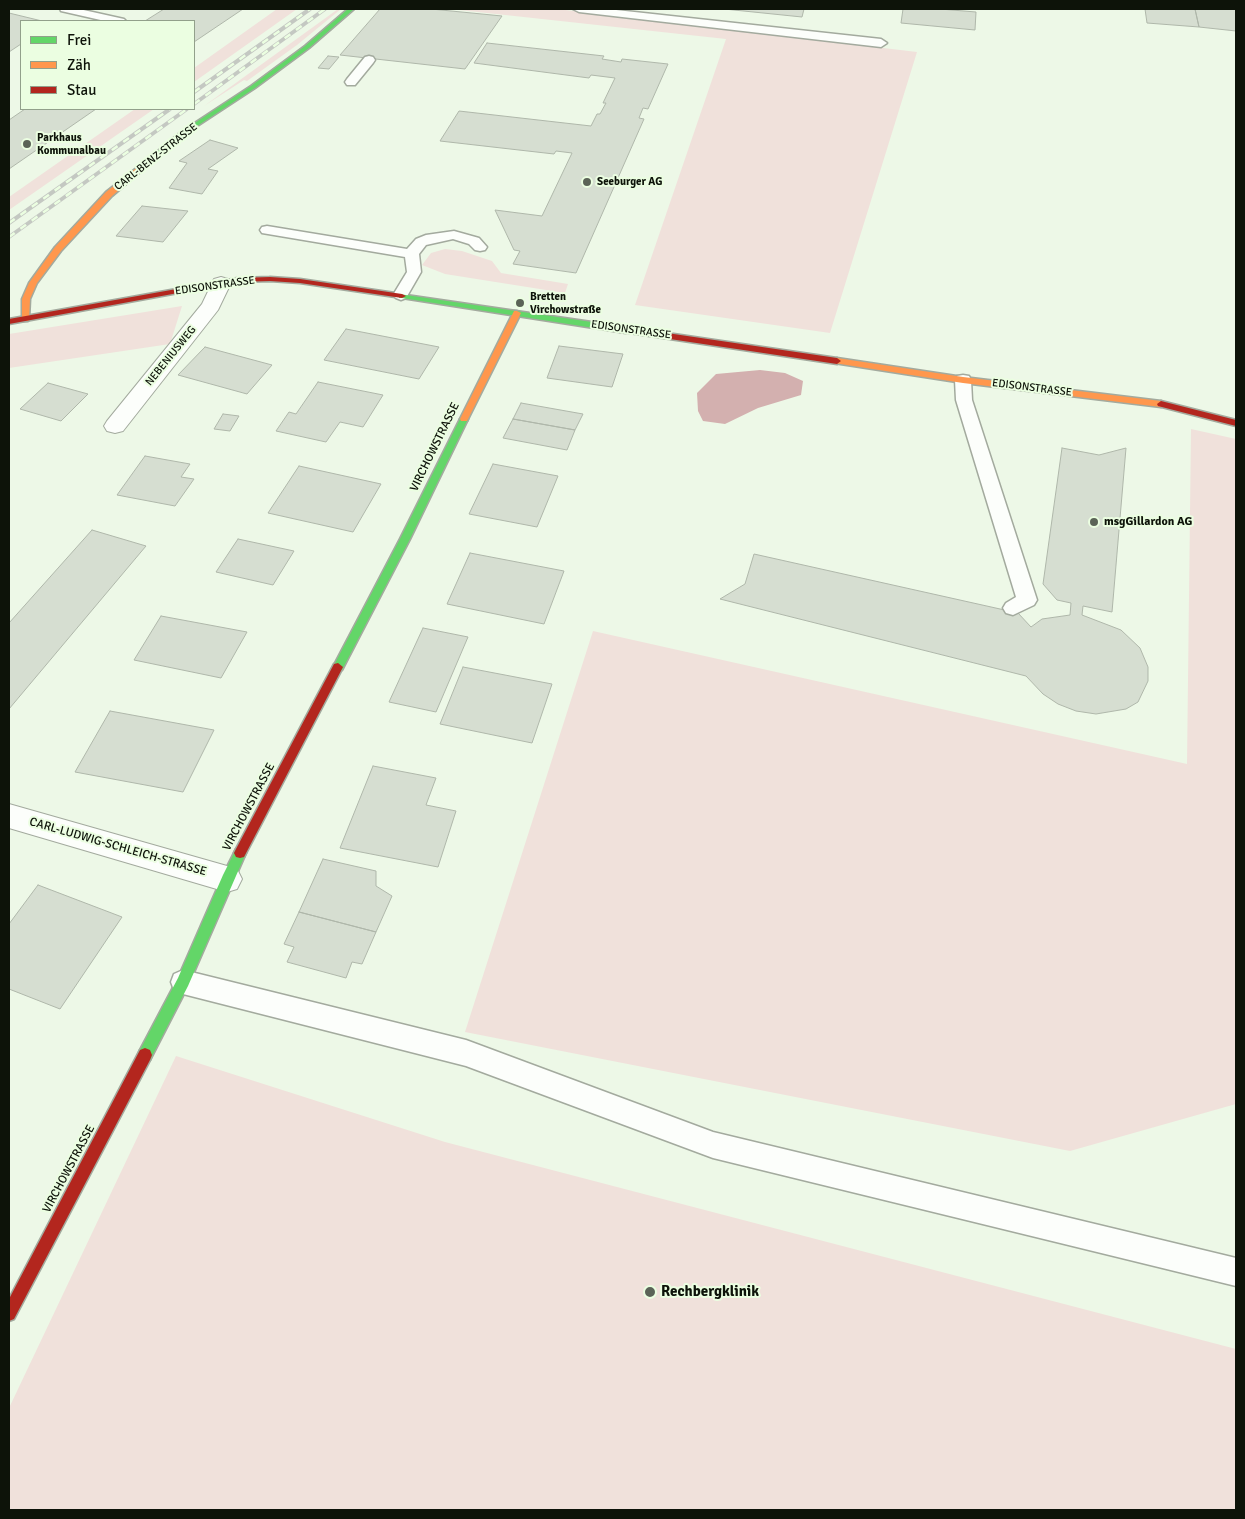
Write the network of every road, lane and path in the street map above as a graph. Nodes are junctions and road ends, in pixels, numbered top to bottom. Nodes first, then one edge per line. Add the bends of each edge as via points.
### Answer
1 (65, 9) edge
2 (351, 9) edge
3 (579, 9) edge
4 (115, 20) edge
5 (881, 43) dead end
6 (369, 60) dead end
7 (351, 82) dead end
8 (267, 230) dead end
9 (480, 247) dead end
10 (412, 254) junction
11 (221, 284) junction
12 (402, 295) junction
13 (516, 313) junction
14 (25, 319) junction
15 (9, 322) edge
16 (963, 380) junction
17 (1236, 423) edge
18 (115, 426) dead end
19 (1013, 608) dead end
20 (9, 816) edge
21 (227, 879) junction
22 (183, 982) junction
23 (1236, 1272) edge
24 (9, 1314) edge

1 - 4 lane
2 - 14 street, CARL-BENZ-STRASSE via 307,47 183,134 109,194 58,249 33,283 26,299
3 - 5 lane
6 - 7 lane
8 - 10 lane
9 - 10 lane via 465,237 443,235 421,242
10 - 12 lane via 414,272
11 - 12 street, EDISONSTRASSE via 270,279
11 - 14 street, EDISONSTRASSE
11 - 18 street, NEBENIUSWEG via 211,306
12 - 13 street, EDISONSTRASSE
13 - 16 street, EDISONSTRASSE
13 - 21 street, VIRCHOWSTRASSE via 405,539
14 - 15 street, EDISONSTRASSE
16 - 17 street, EDISONSTRASSE via 1173,406
16 - 19 lane via 964,400 1027,600
20 - 21 street, CARL-LUDWIG-SCHLEICH-STRASSE
21 - 22 street, VIRCHOWSTRASSE
22 - 23 lane via 466,1054 713,1145
22 - 24 street, VIRCHOWSTRASSE

